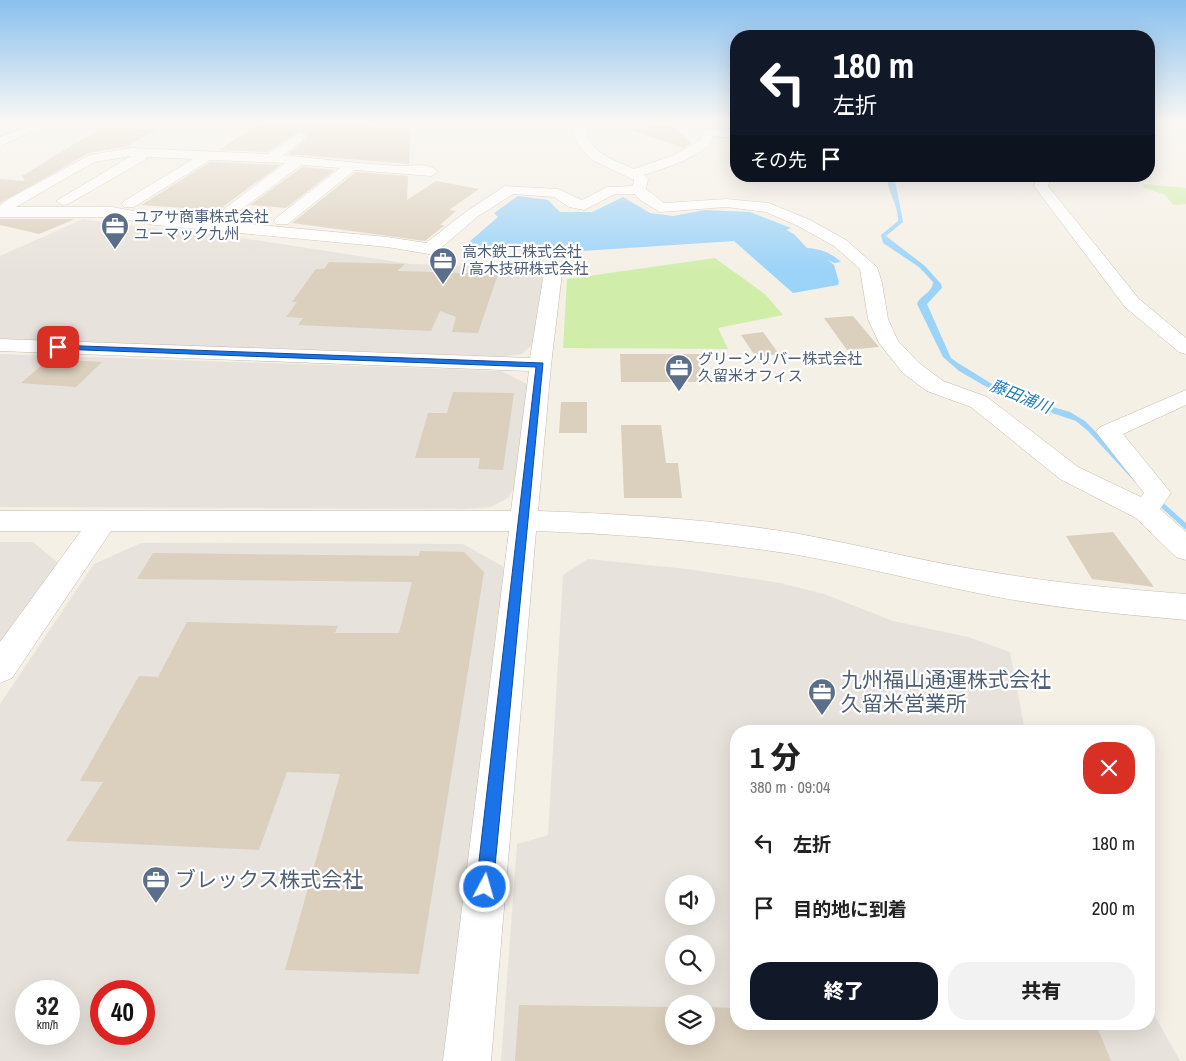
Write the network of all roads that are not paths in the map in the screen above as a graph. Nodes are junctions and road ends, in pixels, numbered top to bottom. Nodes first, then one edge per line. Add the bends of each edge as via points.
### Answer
1 (68, 172) edge
2 (114, 172) edge
3 (181, 172) edge
4 (283, 172) edge
5 (344, 172) edge
6 (619, 172) edge
7 (655, 172) edge
8 (637, 182) junction
9 (1043, 182) edge
10 (63, 201) dead end
11 (129, 204) dead end
12 (0, 212) edge
13 (230, 212) dead end
14 (282, 221) dead end
15 (553, 273) dead end
16 (0, 345) edge
17 (1186, 348) edge
18 (540, 364) junction
19 (1186, 398) edge
20 (1151, 502) junction
21 (0, 521) edge
22 (103, 521) junction
23 (524, 521) junction
24 (1186, 549) edge
25 (1186, 607) edge
26 (0, 668) edge
27 (466, 1061) edge

1 - 12 street
2 - 10 street
3 - 11 street
4 - 13 street
5 - 14 street
6 - 8 street
7 - 8 street
8 - 12 street via 612,190 584,205 574,204 558,193 510,189 472,214 429,249 387,242 154,220 112,212
8 - 20 street via 645,197 660,207 726,203 769,208 840,243 868,267 878,319 889,343 911,368 935,386 979,402 1069,473
9 - 17 street via 1041,186 1132,303
15 - 18 street
16 - 18 street
18 - 23 street
19 - 20 street via 1108,432
20 - 24 street
21 - 22 street
22 - 23 street
22 - 26 street
23 - 25 street via 628,524 718,533 794,544 990,584
23 - 27 street

